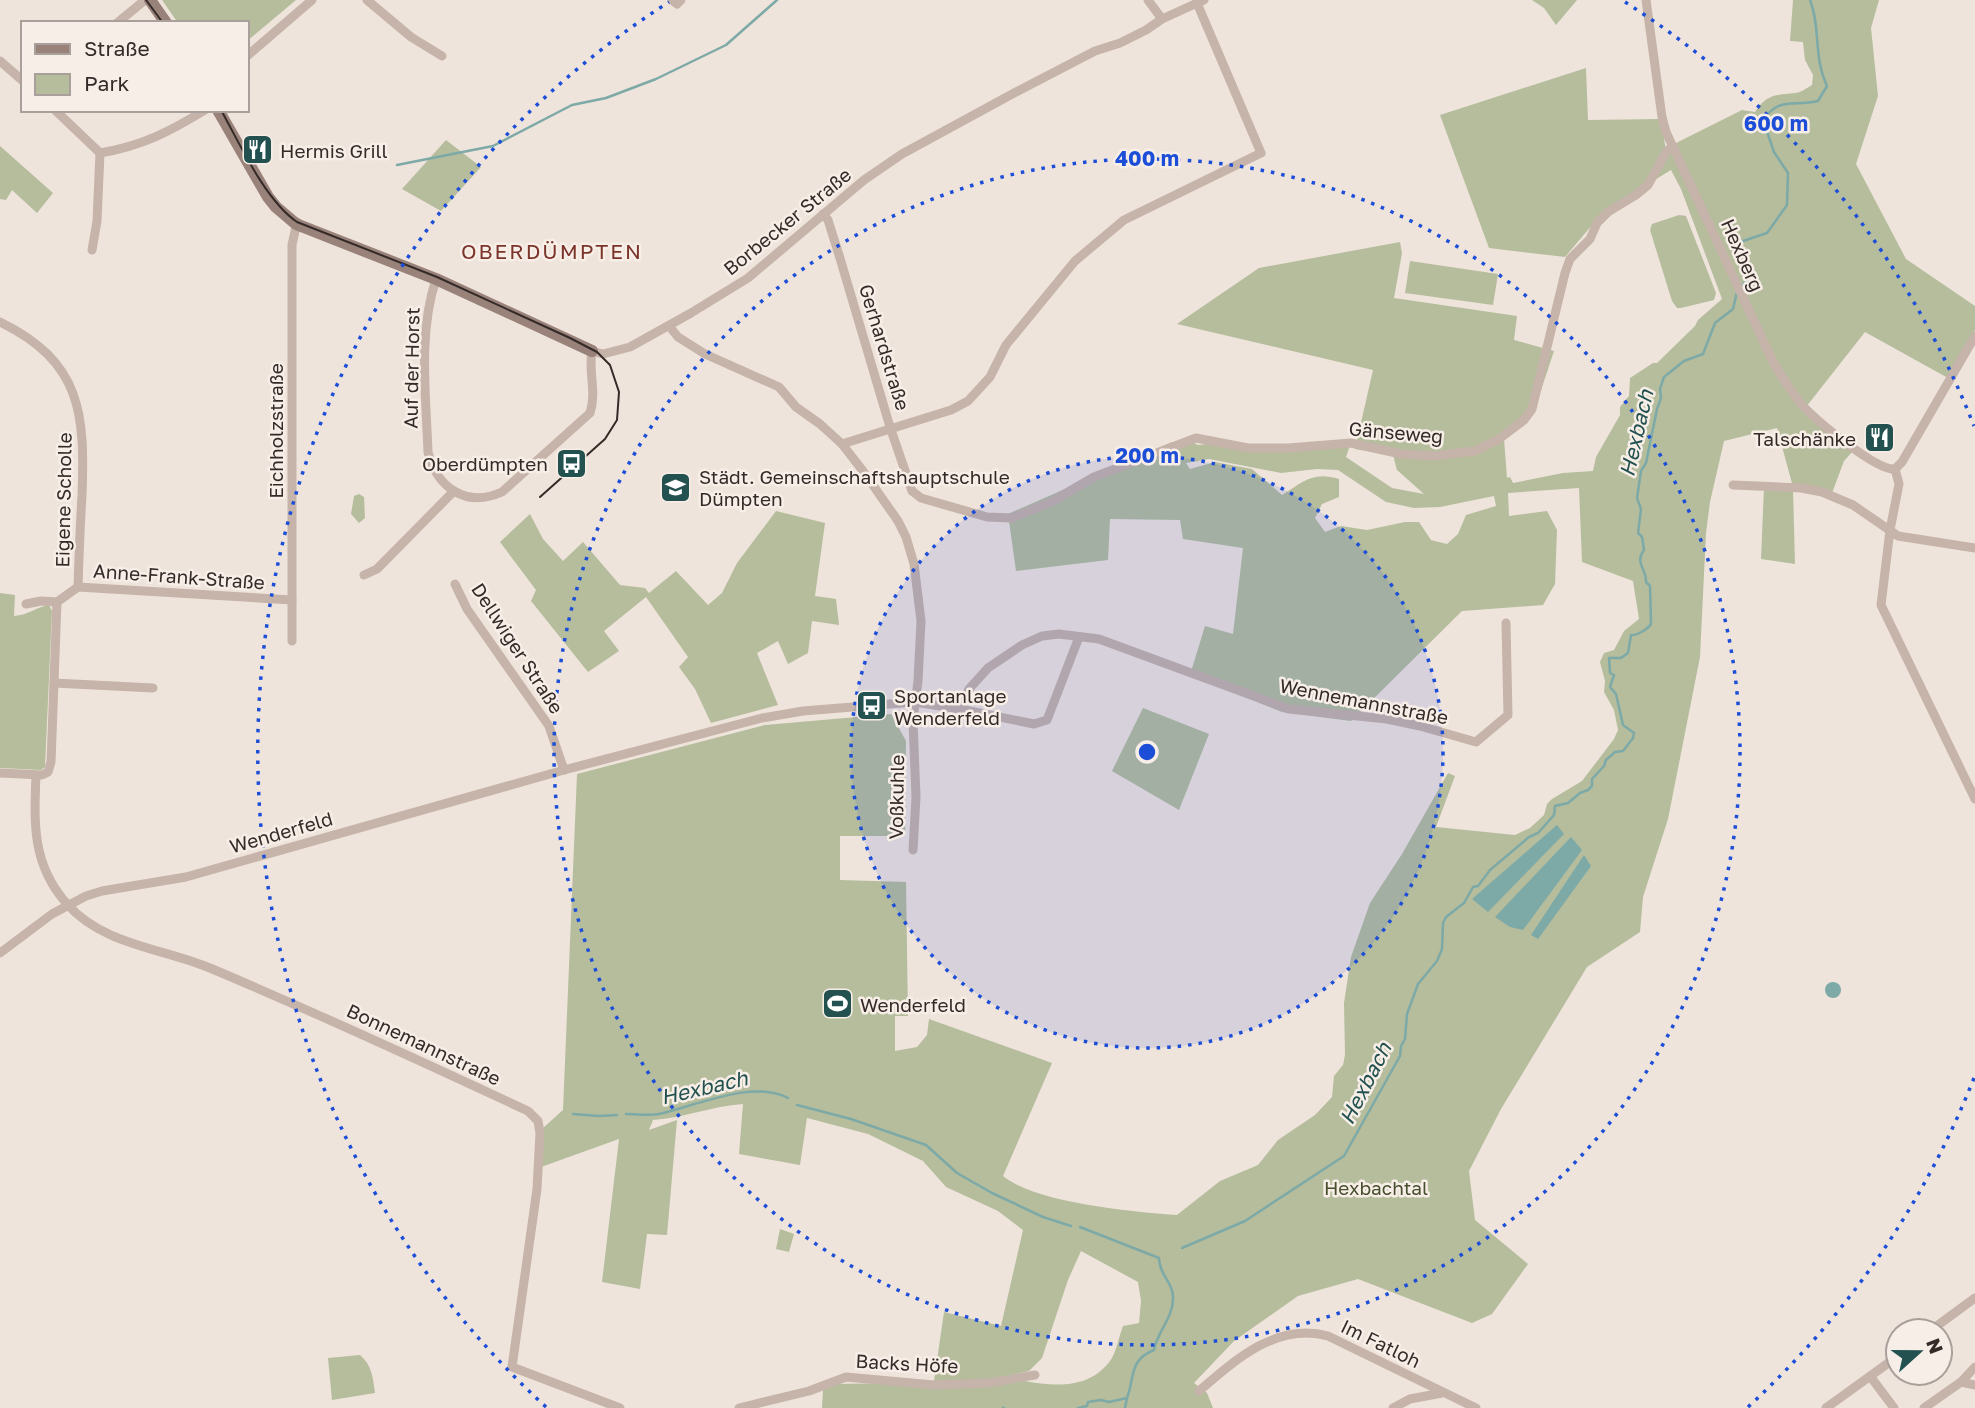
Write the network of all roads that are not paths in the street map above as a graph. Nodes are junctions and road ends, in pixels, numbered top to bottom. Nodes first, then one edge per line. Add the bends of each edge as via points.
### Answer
1 (147, 0) edge
2 (312, 0) edge
3 (367, 0) edge
4 (672, 0) edge
5 (681, 0) edge
6 (1147, 0) edge
7 (1646, 0) edge
8 (1201, 2) edge
9 (1162, 19) junction
10 (120, 21) edge
11 (164, 21) edge
12 (248, 55) edge
13 (442, 56) dead end
14 (0, 61) edge
15 (21, 79) edge
16 (57, 112) edge
17 (202, 112) edge
18 (219, 112) edge
19 (1672, 146) junction
20 (100, 153) junction
21 (823, 214) junction
22 (296, 223) junction
23 (92, 250) dead end
24 (436, 279) junction
25 (0, 321) edge
26 (669, 326) junction
27 (1975, 336) edge
28 (592, 351) junction
29 (890, 428) junction
30 (842, 444) junction
31 (1895, 469) junction
32 (1734, 485) dead end
33 (912, 491) joint
34 (453, 492) junction
35 (1890, 530) junction
36 (1975, 548) edge
37 (364, 575) dead end
38 (455, 584) dead end
39 (78, 587) junction
40 (292, 600) junction
41 (57, 602) junction
42 (26, 604) dead end
43 (1506, 623) dead end
44 (1079, 637) junction
45 (292, 641) dead end
46 (54, 683) junction
47 (153, 688) dead end
48 (914, 702) junction
49 (960, 709) junction
50 (564, 771) junction
51 (0, 773) edge
52 (36, 775) junction
53 (1975, 799) edge
54 (913, 850) dead end
55 (67, 905) junction
56 (0, 953) edge
57 (1975, 1298) edge
58 (1949, 1317) edge
59 (1884, 1366) edge
60 (1975, 1367) edge
61 (1035, 1375) dead end
62 (1870, 1376) junction
63 (1961, 1382) junction
64 (1975, 1385) edge
65 (1199, 1391) dead end
66 (1443, 1392) junction
67 (1934, 1404) edge
68 (620, 1408) edge
69 (739, 1408) edge
70 (1393, 1408) edge
71 (1476, 1408) edge
72 (1826, 1408) edge
73 (1894, 1408) edge
74 (1924, 1408) edge

1 - 10 street
1 - 11 street
2 - 12 street
3 - 13 street
4 - 5 street via 677,4
6 - 9 street
7 - 19 street, Hexberg via 1662,117
8 - 9 street, Borbecker Straße
8 - 29 street via 1261,153 1124,220 1074,261 1006,345 990,377 968,401
9 - 21 street, Borbecker Straße via 902,154
14 - 15 street
16 - 20 street
17 - 20 street via 142,144
18 - 22 street via 268,197
19 - 31 street, Hexberg via 1787,385 1803,406 1854,449
19 - 33 street, Gänseweg via 1647,185 1602,218 1570,260 1532,409 1492,443 1466,453 1434,456 1351,443 1248,448 1196,438 1094,477 1013,518 987,517 921,499
20 - 23 street
21 - 26 street, Borbecker Straße via 748,278
21 - 29 street, Gerhardstraße
22 - 24 street
22 - 40 street, Eichholzstraße via 292,245
24 - 28 street
24 - 34 street, Auf der Horst via 428,304 428,452 436,475
25 - 39 street, Eigene Scholle via 46,352 69,385 79,411 84,467
26 - 28 street, Borbecker Straße via 618,351
26 - 30 street, Voßkuhle via 705,354 779,387
27 - 31 street
28 - 34 street via 589,366 594,402 585,418 502,492 483,498
29 - 30 street
29 - 33 street, Gerhardstraße
30 - 48 street, Voßkuhle via 898,521 914,564 921,621
31 - 35 street via 1899,484
32 - 35 street via 1801,488 1831,495
34 - 37 street via 377,569
35 - 36 street via 1902,537
35 - 53 street via 1881,605
38 - 50 street, Dellwiger Straße via 467,609 549,726
39 - 40 street, Anne-Frank-Straße
39 - 41 street, Anne-Frank-Straße
40 - 45 street, Eichholzstraße
41 - 42 street
41 - 46 street
43 - 44 street, Wennemannstraße via 1508,715 1476,742 1398,721 1289,709 1100,639
44 - 49 street, Wennemannstraße via 1042,636 1022,645 988,668
44 - 49 street via 1047,720 1034,724
46 - 47 street
46 - 52 street via 51,762 48,772
48 - 49 street
48 - 50 street, Wenderfeld via 776,715
48 - 54 street, Voßkuhle
50 - 55 street, Wenderfeld via 186,877 102,891
51 - 52 street
52 - 55 street via 36,841 48,877
55 - 56 street, Wenderfeld
55 - 68 street, Bonnemannstraße via 86,924 105,934 192,961 305,1008 534,1116 540,1133 537,1189 512,1367
57 - 58 street
59 - 62 street
60 - 63 street
61 - 69 street, Backs Höfe via 934,1385 846,1377
62 - 72 street
62 - 73 street
63 - 64 street
63 - 67 street
65 - 66 street, Im Fatloh via 1252,1348 1315,1333
66 - 70 street
66 - 71 street, Im Fatloh
67 - 74 street

